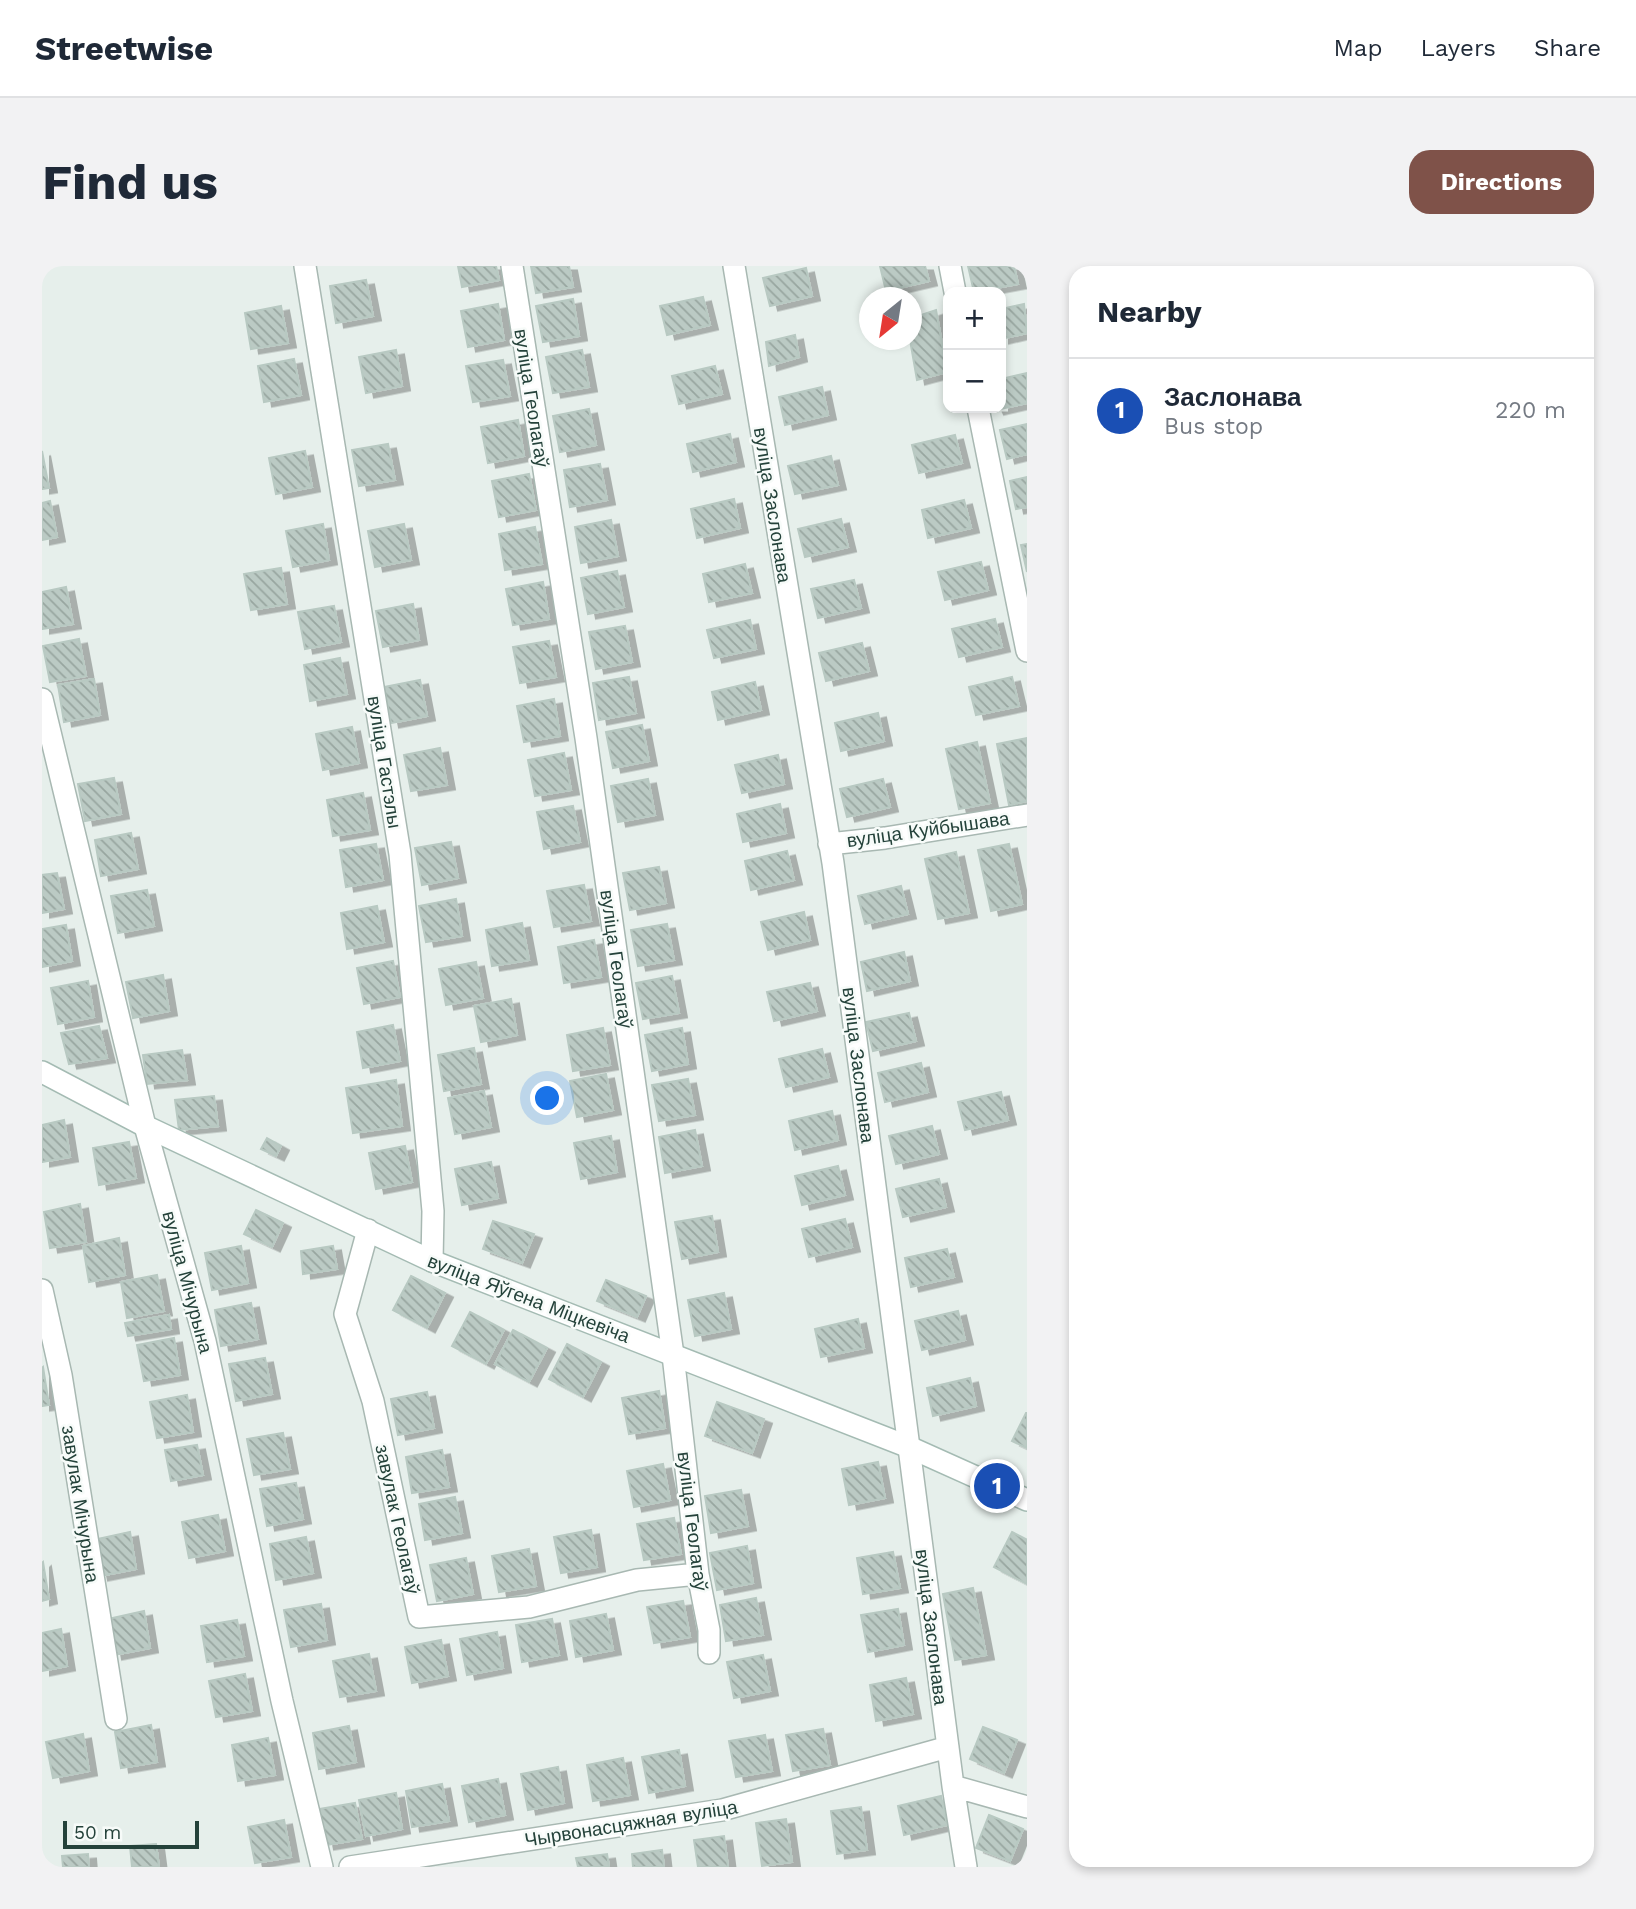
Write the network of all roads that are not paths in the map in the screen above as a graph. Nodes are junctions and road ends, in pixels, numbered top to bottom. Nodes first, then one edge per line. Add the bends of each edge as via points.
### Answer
1 (305, 266) edge
2 (512, 266) edge
3 (734, 266) edge
4 (950, 266) edge
5 (954, 287) edge
6 (979, 413) edge
7 (1027, 650) edge
8 (42, 699) edge
9 (1027, 815) edge
10 (829, 844) junction
11 (42, 1072) edge
12 (145, 1126) junction
13 (368, 1230) junction
14 (432, 1261) junction
15 (42, 1290) edge
16 (673, 1355) junction
17 (909, 1447) junction
18 (1027, 1500) edge
19 (698, 1574) junction
20 (709, 1653) dead end
21 (116, 1719) dead end
22 (948, 1747) junction
23 (953, 1786) junction
24 (1027, 1807) edge
25 (321, 1867) edge
26 (350, 1867) edge
27 (966, 1867) edge

1 - 14 street, вуліца Гастэлы via 400,854 433,1211
2 - 16 street, вуліца Геолагаў via 586,738
3 - 10 street, вуліца Заслонава
4 - 5 street
6 - 7 street
8 - 12 street, вуліца Мічурына
9 - 10 street, вуліца Куйбышава
10 - 17 street, вуліца Заслонава
11 - 12 street, вуліца Яўгена Міцкевіча
12 - 13 street, вуліца Яўгена Міцкевіча
12 - 25 street, вуліца Мічурына via 205,1341
13 - 14 street, вуліца Яўгена Міцкевіча
13 - 19 street, завулак Геолагаў via 345,1314 373,1401 419,1616 529,1607 637,1580
14 - 16 street, вуліца Яўгена Міцкевіча
15 - 21 street, завулак Мічурына via 61,1375
16 - 17 street, вуліца Яўгена Міцкевіча
16 - 19 street, вуліца Геолагаў
17 - 18 street, вуліца Яўгена Міцкевіча
17 - 22 street, вуліца Заслонава
19 - 20 street, вуліца Геолагаў
22 - 23 street, вуліца Заслонава
22 - 26 street, Чырвонасцяжная вуліца via 722,1811
23 - 24 street
23 - 27 street, вуліца Заслонава

